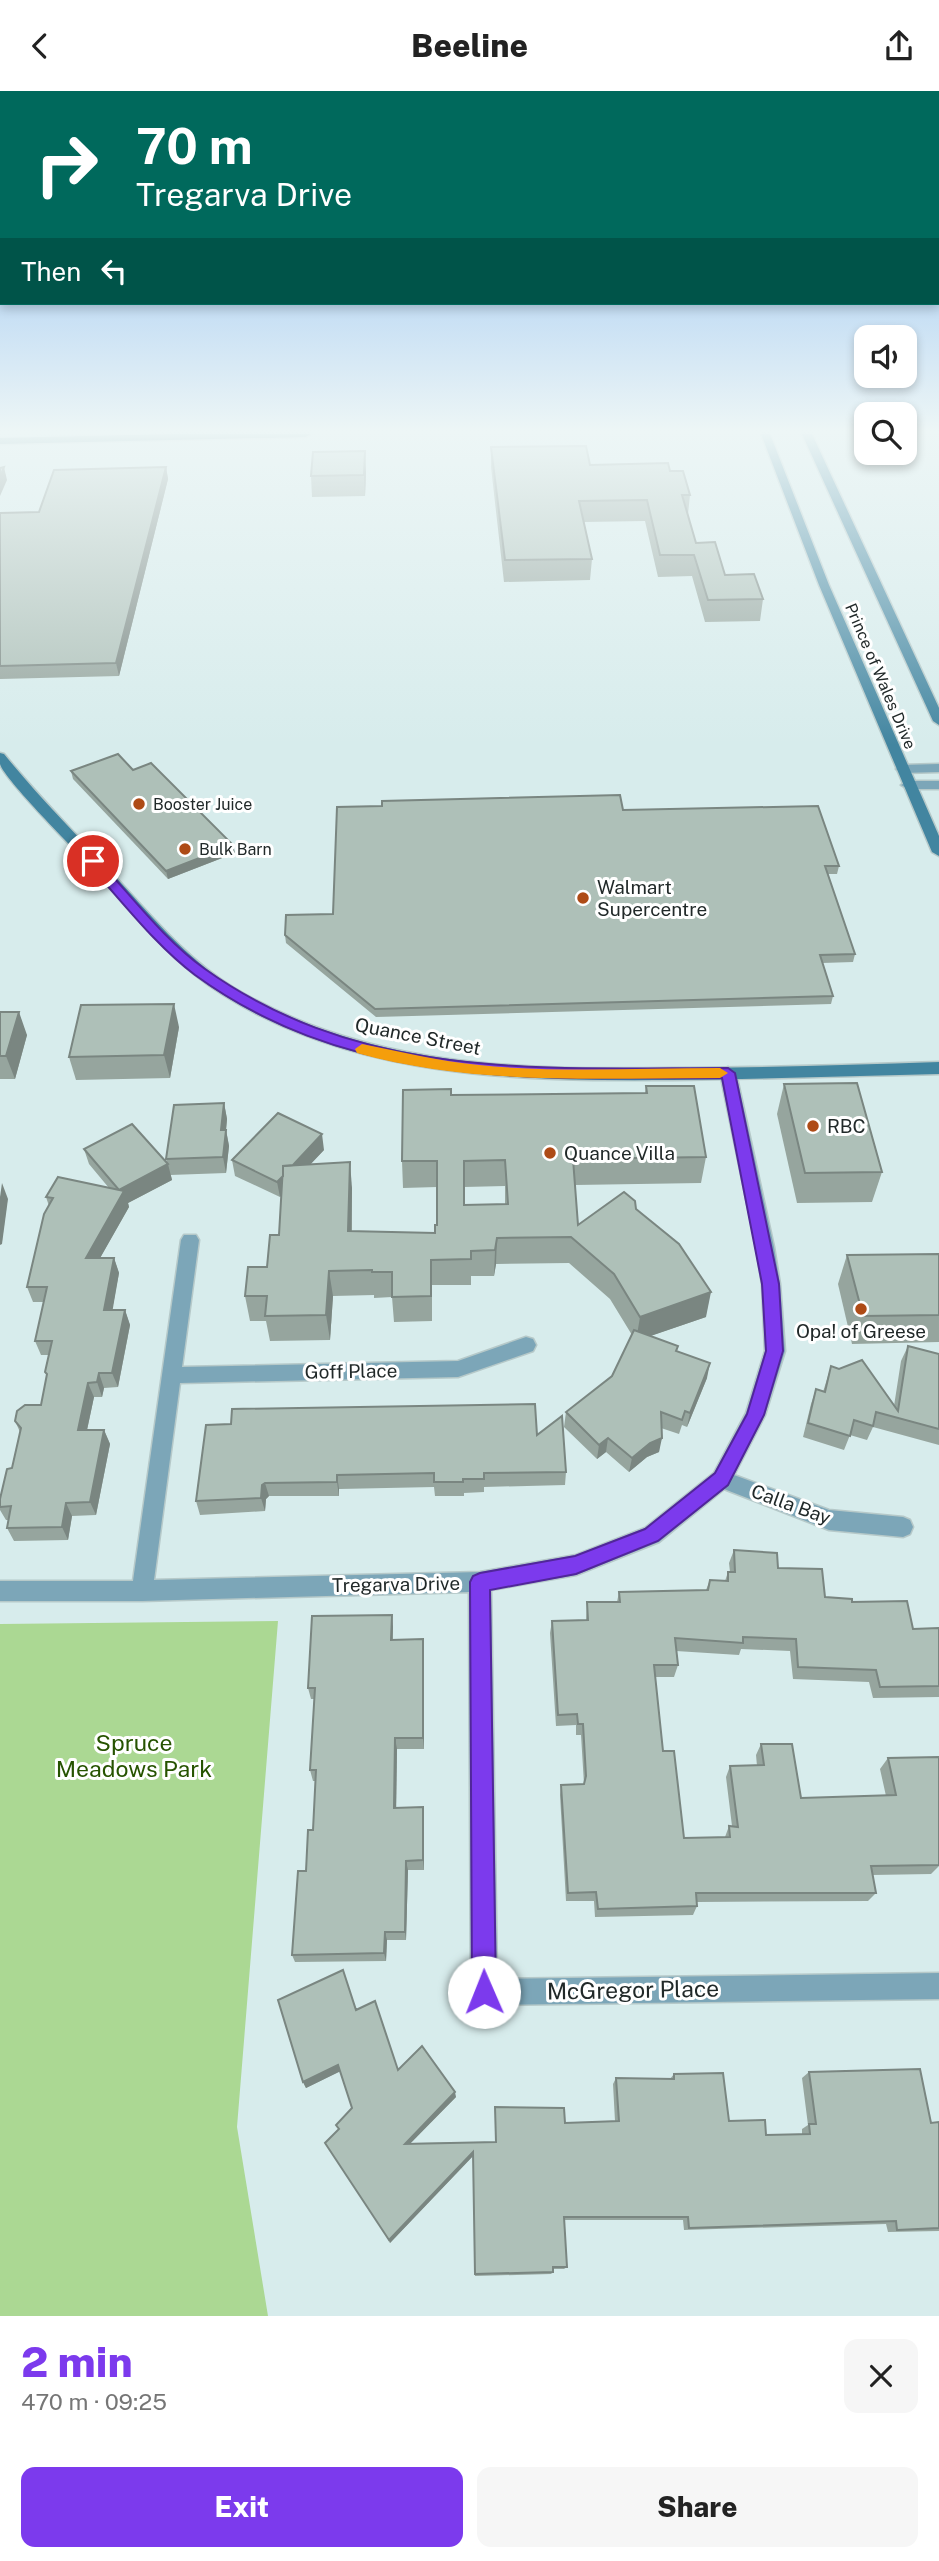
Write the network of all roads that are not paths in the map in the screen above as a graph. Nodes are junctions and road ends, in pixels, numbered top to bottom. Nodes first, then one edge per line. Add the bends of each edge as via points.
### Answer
1 (806, 538) edge
2 (855, 538) edge
3 (939, 721) edge
4 (0, 757) edge
5 (939, 768) edge
6 (902, 769) junction
7 (908, 785) junction
8 (939, 785) edge
9 (939, 852) edge
10 (939, 1068) edge
11 (728, 1073) junction
12 (190, 1240) dead end
13 (526, 1345) dead end
14 (173, 1375) junction
15 (721, 1479) junction
16 (903, 1527) dead end
17 (480, 1582) junction
18 (0, 1591) edge
19 (142, 1591) junction
20 (939, 1986) edge

1 - 6 main road, Prince of Wales Drive
2 - 3 main road, Prince of Wales Drive
4 - 11 main road, Quance Street via 173,948 199,971 270,1016 368,1051 480,1070
5 - 6 street
6 - 7 main road, Prince of Wales Drive
7 - 8 street
7 - 9 main road, Prince of Wales Drive
10 - 11 main road, Quance Street
11 - 15 street, Tregarva Drive via 765,1247 775,1351 755,1415
12 - 14 street
13 - 14 street, Goff Place via 458,1369
14 - 19 street
15 - 16 street, Calla Bay via 829,1520
15 - 17 street, Tregarva Drive via 652,1535 576,1565
17 - 19 street, Tregarva Drive
17 - 20 street, McGregor Place via 484,1992
18 - 19 street, Tregarva Drive

